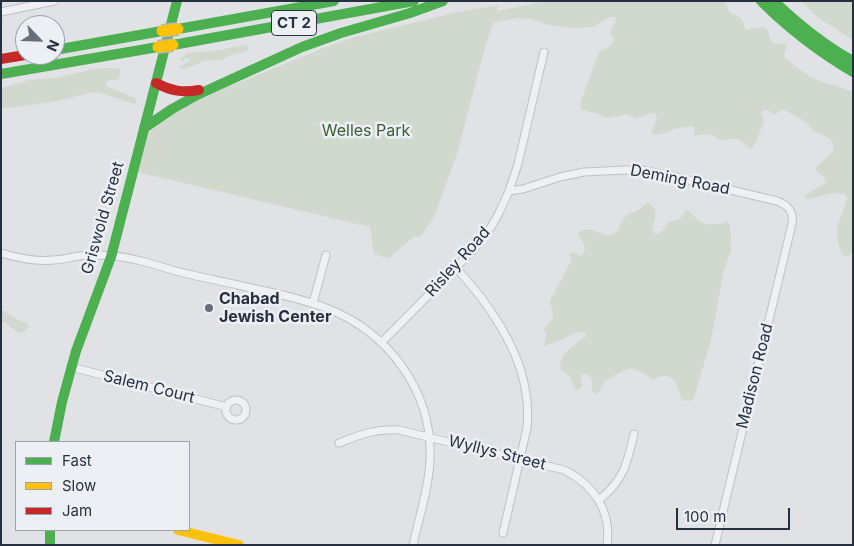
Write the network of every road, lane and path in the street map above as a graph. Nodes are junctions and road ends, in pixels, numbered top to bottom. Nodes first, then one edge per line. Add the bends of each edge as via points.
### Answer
1 (54, 1) edge
2 (177, 1) edge
3 (334, 1) edge
4 (414, 1) edge
5 (442, 1) edge
6 (761, 1) edge
7 (774, 1) edge
8 (1, 12) edge
9 (65, 48) edge
10 (544, 52) dead end
11 (15, 57) edge
12 (1, 59) edge
13 (853, 61) edge
14 (853, 72) edge
15 (1, 74) edge
16 (156, 83) junction
17 (209, 89) junction
18 (144, 128) junction
19 (509, 190) junction
20 (789, 208) joint
21 (1, 253) edge
22 (326, 255) dead end
23 (111, 256) junction
24 (456, 268) junction
25 (313, 303) junction
26 (382, 342) junction
27 (71, 367) junction
28 (227, 407) dead end
29 (634, 434) dead end
30 (429, 436) junction
31 (54, 441) edge
32 (339, 443) dead end
33 (521, 459) junction
34 (599, 500) junction
35 (50, 531) edge
36 (182, 531) edge
37 (503, 533) dead end
38 (50, 545) edge
39 (239, 545) edge
40 (412, 545) edge
41 (607, 545) edge
42 (715, 545) edge

1 - 8 street
2 - 16 main road, Griswold Street
3 - 9 main road, CT 2, bridge
4 - 15 main road, CT 2, bridge
5 - 17 main road via 315,42
6 - 14 main road via 802,39
7 - 13 main road via 811,34
10 - 19 street, Risley Road
11 - 12 main road
16 - 17 main road via 176,92
16 - 18 main road, Griswold Street
17 - 18 main road
18 - 23 main road, Griswold Street
19 - 20 street, Deming Road via 584,172 641,170 776,201
19 - 24 street, Risley Road via 487,232
20 - 42 street, Madison Road via 792,224
21 - 23 street via 45,261 88,255
22 - 25 street
23 - 25 street
23 - 27 main road, Griswold Street
24 - 26 street, Risley Road
24 - 33 street via 496,319 520,370 528,416
25 - 26 street via 349,318
26 - 30 street via 412,383 423,409
27 - 28 street, Salem Court
27 - 31 main road, Griswold Street
29 - 34 street via 622,476
30 - 32 street, Wyllys Street via 384,429
30 - 33 street, Wyllys Street
30 - 40 street via 429,470
33 - 34 street, Wyllys Street via 570,473 588,486
33 - 37 street
34 - 41 street, Wyllys Street via 607,521
35 - 38 main road
36 - 39 main road

